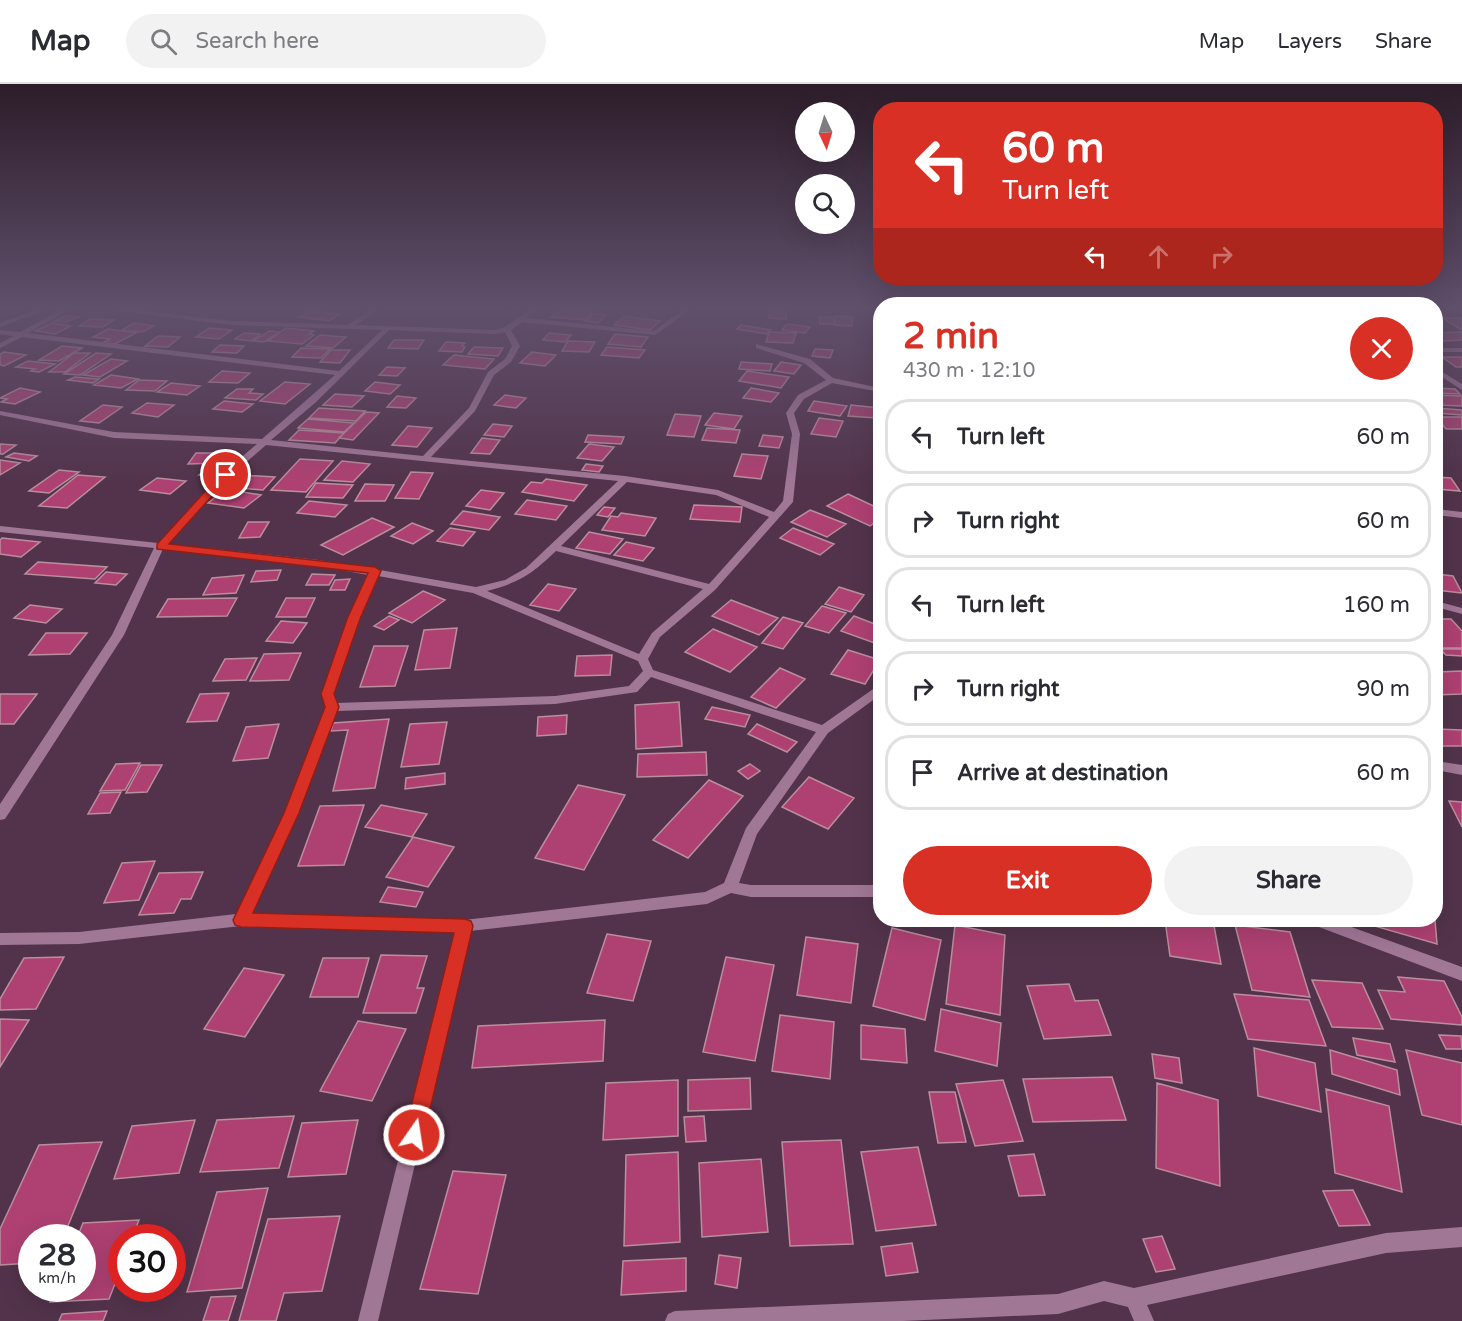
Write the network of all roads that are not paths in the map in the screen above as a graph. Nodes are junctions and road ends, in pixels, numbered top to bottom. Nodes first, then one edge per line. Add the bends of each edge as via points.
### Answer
1 (295, 368) edge
2 (345, 368) edge
3 (499, 368) edge
4 (815, 368) edge
5 (339, 373) junction
6 (1443, 376) edge
7 (831, 380) junction
8 (1443, 383) edge
9 (1451, 383) junction
10 (1462, 388) edge
11 (873, 389) edge
12 (0, 413) edge
13 (262, 442) junction
14 (426, 458) junction
15 (625, 479) junction
16 (1443, 513) edge
17 (773, 515) junction
18 (1462, 515) edge
19 (0, 530) edge
20 (161, 546) junction
21 (553, 547) junction
22 (375, 571) junction
23 (711, 588) junction
24 (476, 590) junction
25 (1443, 606) edge
26 (1462, 612) edge
27 (642, 659) junction
28 (649, 672) junction
29 (873, 695) edge
30 (332, 707) junction
31 (824, 730) junction
32 (1443, 767) edge
33 (1462, 770) edge
34 (0, 815) edge
35 (730, 887) junction
36 (873, 891) edge
37 (241, 920) junction
38 (465, 926) junction
39 (1335, 927) edge
40 (0, 939) edge
41 (1462, 974) edge
42 (1462, 1237) edge
43 (1134, 1299) junction
44 (368, 1321) edge
45 (675, 1321) edge
46 (1144, 1321) edge

1 - 5 street
2 - 5 street
3 - 14 street via 491,374 472,409
4 - 7 street
5 - 13 street
6 - 9 street
7 - 11 street
7 - 17 street via 801,397 790,413 796,434 788,502
8 - 9 street
9 - 10 street
12 - 13 street via 114,435
13 - 14 street
13 - 20 street
14 - 15 street
15 - 17 street via 718,494
15 - 21 street
16 - 18 street
17 - 23 street
19 - 20 street
20 - 22 street
20 - 34 street via 118,635
21 - 23 street
21 - 24 street via 530,570 509,582
22 - 24 street
22 - 30 street via 327,694
23 - 27 street via 656,634
24 - 27 street
25 - 26 street
27 - 28 street
28 - 30 street via 633,688 555,700
28 - 31 street
29 - 31 street
30 - 37 street via 292,813
31 - 35 street via 751,832
32 - 33 street
35 - 36 street via 751,891
35 - 38 street via 707,897
37 - 38 street
37 - 40 street via 79,938
38 - 44 street
39 - 41 street
42 - 43 street via 1386,1243
43 - 45 street via 1104,1291 1058,1304
43 - 46 street

